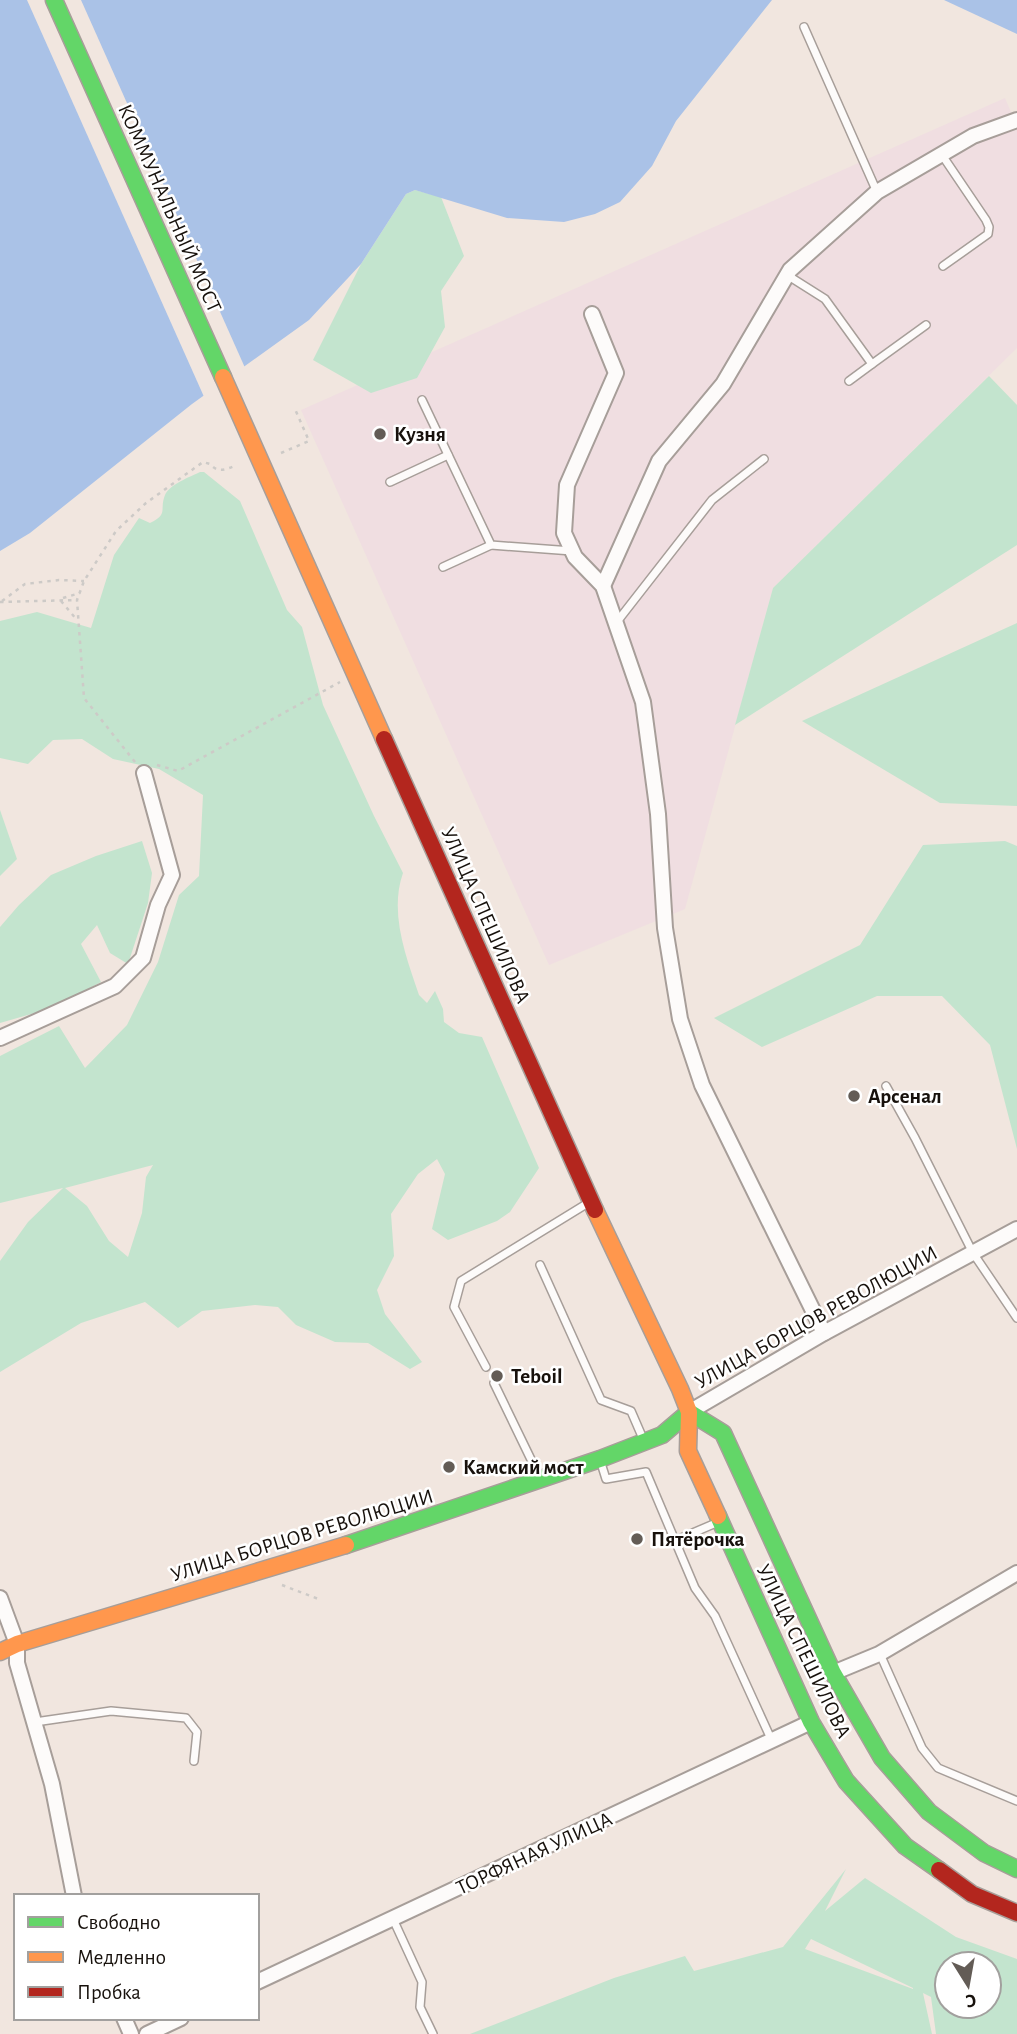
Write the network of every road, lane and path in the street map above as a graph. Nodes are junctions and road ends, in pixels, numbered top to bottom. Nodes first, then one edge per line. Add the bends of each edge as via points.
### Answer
1 (54, 0) edge
2 (804, 27) dead end
3 (1017, 120) edge
4 (941, 154) junction
5 (877, 192) junction
6 (943, 266) dead end
7 (787, 275) junction
8 (592, 314) dead end
9 (926, 325) dead end
10 (872, 364) junction
11 (849, 381) dead end
12 (422, 400) dead end
13 (295, 409) dead end
14 (247, 433) joint
15 (281, 453) dead end
16 (448, 455) junction
17 (764, 459) dead end
18 (237, 465) dead end
19 (390, 482) dead end
20 (491, 545) junction
21 (573, 552) junction
22 (443, 567) dead end
23 (84, 581) junction
24 (604, 586) junction
25 (81, 593) junction
26 (60, 599) junction
27 (77, 600) junction
28 (1, 601) edge
29 (77, 620) junction
30 (616, 623) junction
31 (340, 682) dead end
32 (148, 768) junction
33 (0, 1038) edge
34 (886, 1086) dead end
35 (591, 1201) junction
36 (1017, 1229) edge
37 (974, 1253) junction
38 (540, 1265) dead end
39 (1017, 1318) edge
40 (824, 1333) junction
41 (486, 1367) dead end
42 (494, 1383) dead end
43 (690, 1412) junction
44 (645, 1441) junction
45 (600, 1459) junction
46 (541, 1478) junction
47 (720, 1521) junction
48 (674, 1541) junction
49 (1017, 1573) edge
50 (279, 1584) dead end
51 (0, 1598) edge
52 (321, 1600) dead end
53 (17, 1644) junction
54 (0, 1652) edge
55 (879, 1654) junction
56 (833, 1673) junction
57 (34, 1722) junction
58 (811, 1722) junction
59 (772, 1741) junction
60 (194, 1761) dead end
61 (1017, 1801) edge
62 (984, 1853) junction
63 (1017, 1857) edge
64 (1017, 1869) edge
65 (74, 1894) edge
66 (1017, 1913) edge
67 (393, 1919) junction
68 (259, 1981) edge
69 (177, 2020) edge
70 (147, 2034) edge
71 (433, 2034) edge

1 - 14 main road, КОММУНАЛЬНЫЙ МОСТ
2 - 5 lane
3 - 4 street
4 - 5 street
4 - 6 lane via 989,227 988,234
5 - 7 street
7 - 10 lane via 825,299
7 - 24 street via 723,384 659,461
8 - 21 street via 615,373 567,485 564,533
9 - 10 lane
10 - 11 lane
12 - 16 lane
13 - 15 path via 309,441
14 - 35 main road, УЛИЦА СПЕШИЛОВА
16 - 19 lane
16 - 20 lane
17 - 30 lane via 712,500
18 - 23 path via 220,471 203,462 158,494 116,531
20 - 21 lane
20 - 22 lane
21 - 24 street
23 - 25 path
23 - 28 path via 25,584
24 - 30 street
25 - 26 path
25 - 27 path
26 - 27 path
26 - 28 path
26 - 29 path
27 - 29 path
29 - 32 path via 84,698
30 - 40 street via 643,702 659,814 665,928 680,1019 702,1084
31 - 32 path via 178,771
32 - 33 street via 172,875 158,905 144,958 115,986
34 - 37 lane
35 - 41 lane via 461,1280 454,1307
35 - 43 main road, УЛИЦА СПЕШИЛОВА
36 - 37 street, УЛИЦА БОРЦОВ РЕВОЛЮЦИИ
37 - 39 lane
37 - 40 street, УЛИЦА БОРЦОВ РЕВОЛЮЦИИ
38 - 44 lane via 601,1400 631,1411
40 - 43 street, УЛИЦА БОРЦОВ РЕВОЛЮЦИИ
42 - 46 lane
43 - 44 main road, УЛИЦА БОРЦОВ РЕВОЛЮЦИИ via 662,1435
43 - 47 main road, УЛИЦА СПЕШИЛОВА via 688,1451
43 - 56 main road, УЛИЦА СПЕШИЛОВА via 723,1433
44 - 45 main road, УЛИЦА БОРЦОВ РЕВОЛЮЦИИ
45 - 46 main road, УЛИЦА БОРЦОВ РЕВОЛЮЦИИ
45 - 48 lane via 606,1479 646,1472
46 - 53 main road, УЛИЦА БОРЦОВ РЕВОЛЮЦИИ via 291,1562
47 - 48 lane
47 - 58 main road, УЛИЦА СПЕШИЛОВА
48 - 59 lane via 695,1588 715,1616
49 - 55 street
50 - 52 path
51 - 53 street
53 - 54 main road, УЛИЦА БОРЦОВ РЕВОЛЮЦИИ
53 - 57 street via 17,1663
55 - 56 street
55 - 61 lane via 922,1748 938,1768
56 - 62 main road, УЛИЦА СПЕШИЛОВА via 882,1758 929,1812
57 - 60 lane via 111,1711 186,1718 197,1732
57 - 65 street via 52,1784
58 - 59 street, ТОРФЯНАЯ УЛИЦА
58 - 66 main road, УЛИЦА СПЕШИЛОВА via 846,1782 905,1846 972,1894
59 - 67 street, ТОРФЯНАЯ УЛИЦА
62 - 63 lane
62 - 64 main road, УЛИЦА СПЕШИЛОВА
67 - 68 street, ТОРФЯНАЯ УЛИЦА
67 - 71 lane via 422,1982 420,2007
69 - 70 street

